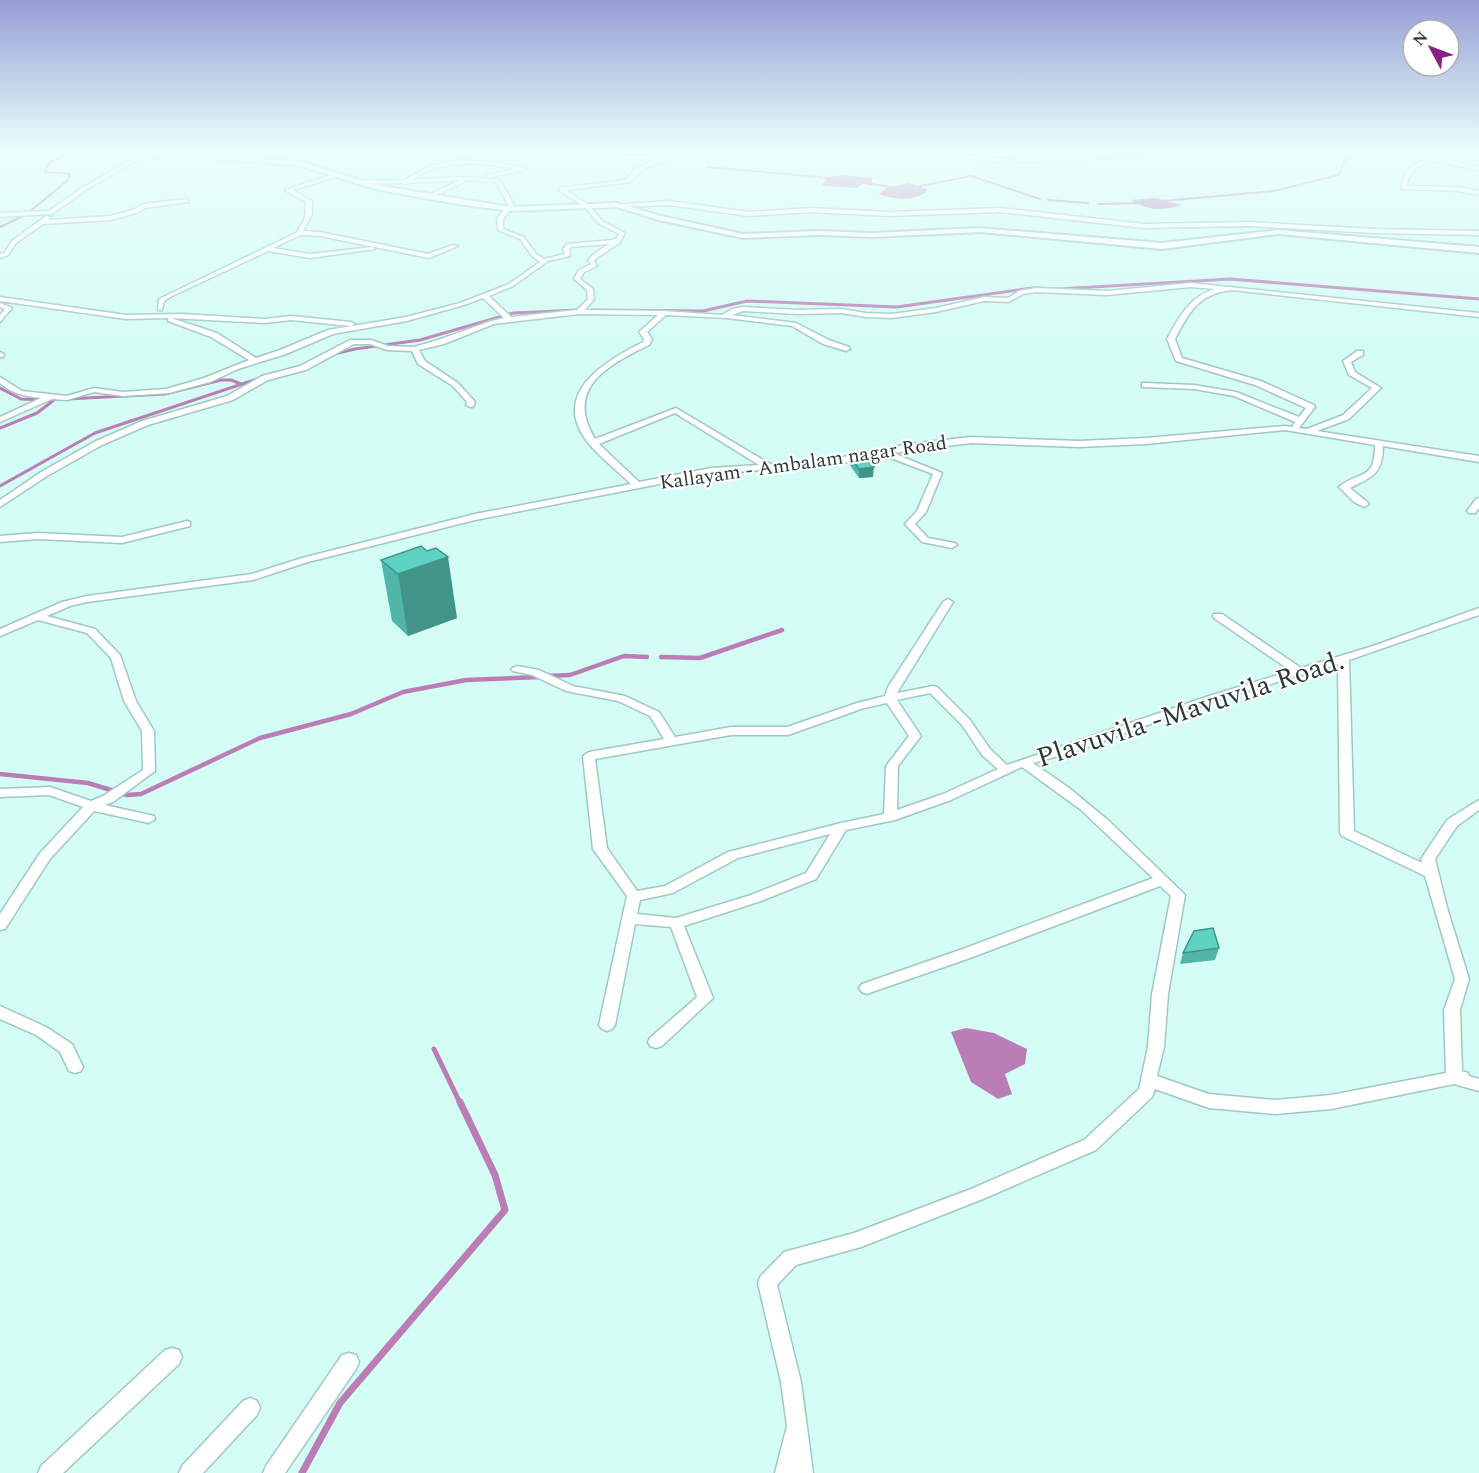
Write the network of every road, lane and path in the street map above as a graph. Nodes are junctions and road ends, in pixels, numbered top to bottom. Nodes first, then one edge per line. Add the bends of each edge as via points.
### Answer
1 (46, 218) edge
2 (110, 218) edge
3 (309, 218) edge
4 (500, 218) edge
5 (597, 218) edge
6 (659, 218) edge
7 (1070, 218) edge
8 (42, 222) junction
9 (300, 233) junction
10 (1479, 233) edge
11 (618, 240) junction
12 (455, 246) dead end
13 (391, 248) junction
14 (268, 249) junction
15 (1479, 250) edge
16 (0, 256) edge
17 (543, 261) junction
18 (1231, 288) junction
19 (484, 295) junction
20 (0, 299) edge
21 (0, 305) edge
22 (579, 312) junction
23 (161, 313) junction
24 (664, 313) junction
25 (1479, 315) edge
26 (725, 316) junction
27 (0, 320) edge
28 (510, 320) junction
29 (358, 327) junction
30 (412, 349) junction
31 (846, 349) dead end
32 (1360, 353) dead end
33 (255, 361) junction
34 (0, 379) edge
35 (1145, 386) dead end
36 (20, 393) junction
37 (0, 395) edge
38 (51, 396) junction
39 (470, 405) dead end
40 (0, 420) edge
41 (1297, 425) junction
42 (1309, 432) junction
43 (593, 443) junction
44 (1379, 444) junction
45 (883, 452) junction
46 (1479, 459) edge
47 (769, 467) junction
48 (637, 485) junction
49 (1479, 501) edge
50 (0, 504) edge
51 (1364, 504) dead end
52 (1472, 511) dead end
53 (187, 524) dead end
54 (0, 539) edge
55 (952, 545) dead end
56 (948, 602) dead end
57 (1479, 611) edge
58 (1218, 616) dead end
59 (38, 617) junction
60 (0, 633) edge
61 (1343, 658) junction
62 (517, 669) dead end
63 (1299, 671) junction
64 (890, 698) junction
65 (671, 741) junction
66 (1023, 762) junction
67 (1006, 770) junction
68 (0, 793) edge
69 (1479, 804) edge
70 (92, 806) junction
71 (890, 817) junction
72 (148, 819) dead end
73 (841, 827) junction
74 (1431, 873) junction
75 (1162, 880) junction
76 (634, 896) junction
77 (630, 918) junction
78 (676, 923) junction
79 (0, 925) edge
80 (867, 988) dead end
81 (0, 1012) edge
82 (607, 1025) dead end
83 (656, 1042) dead end
84 (75, 1066) dead end
85 (1479, 1077) edge
86 (1454, 1078) junction
87 (1479, 1085) edge
88 (1148, 1086) junction
89 (172, 1357) dead end
90 (349, 1362) dead end
91 (250, 1408) dead end
92 (796, 1423) junction
93 (48, 1473) edge
94 (189, 1473) edge
95 (273, 1473) edge
96 (785, 1473) edge
97 (803, 1473) edge

1 - 8 street
2 - 8 street
3 - 9 street
4 - 17 street via 501,230 530,243 534,255
5 - 11 street via 622,233
6 - 15 street via 752,237 980,230 1153,246 1278,232
7 - 10 street via 1144,226 1249,224
8 - 16 street
9 - 13 street
9 - 14 street
11 - 17 street via 572,244 566,249 568,255
11 - 22 street via 591,260 595,265 581,271 577,279 590,289 591,299
12 - 13 street via 429,256
13 - 14 street via 310,256
14 - 23 street via 161,300
17 - 19 street via 511,285
18 - 25 street
18 - 26 street via 1191,285 1095,293 1036,290 1021,292 1009,300 984,299 902,315 743,309
18 - 41 street via 1204,295 1188,308 1171,339 1179,359 1258,383 1311,407
19 - 28 street
19 - 29 street via 432,313
20 - 23 street via 126,317
21 - 27 street via 9,308
22 - 24 street
22 - 28 street
23 - 29 street via 265,321 291,318 346,322
23 - 33 street via 214,335
24 - 26 street
24 - 43 street via 643,332 646,343 605,365 591,379 580,403 581,421
26 - 31 street via 794,324
28 - 30 street
29 - 33 street via 331,332
30 - 39 street via 421,362 468,397
30 - 50 street via 353,342 303,368 265,378 230,398 145,423 99,442
32 - 42 street via 1347,361 1352,373 1377,388 1346,417
33 - 38 street via 160,393 94,390 70,398
34 - 36 street
35 - 41 street via 1194,387 1236,394
36 - 37 street
36 - 38 street
38 - 40 street
41 - 42 street, Kallayam - Ambalam nagar Road
41 - 45 street, Kallayam - Ambalam nagar Road via 1079,444 971,440
42 - 44 street, Kallayam - Ambalam nagar Road
43 - 47 street via 676,410
43 - 48 street
44 - 46 street, Kallayam - Ambalam nagar Road
44 - 51 street via 1374,470 1344,487
45 - 47 street, Kallayam - Ambalam nagar Road via 838,461
45 - 55 street via 938,473 921,512 910,524 925,540
47 - 48 street, Kallayam - Ambalam nagar Road via 711,471
48 - 59 street, Kallayam - Ambalam nagar Road via 475,517 305,560 254,577 87,598
49 - 52 street
53 - 54 street via 122,540 38,536
56 - 64 street
57 - 61 street, Plavuvila -Mavuvila Road.
58 - 63 street
59 - 60 street, Kallayam - Ambalam nagar Road
59 - 70 street via 91,631 116,657 130,701 148,731 149,771
61 - 63 street, Plavuvila -Mavuvila Road.
61 - 74 street via 1347,833
62 - 65 street via 537,673 570,689 621,698 655,714
63 - 66 street, Plavuvila -Mavuvila Road.
64 - 65 street via 788,730 731,731
64 - 67 street via 935,689 986,752
64 - 71 street via 915,736 892,766
65 - 76 street via 589,756 600,849
66 - 67 street
66 - 75 street, Plavuvila -Mavuvila Road. via 1055,783
67 - 71 street
68 - 70 street via 50,791
69 - 74 street via 1452,823 1439,841 1428,860
70 - 72 street
70 - 79 street via 45,856
71 - 73 street
73 - 76 street via 733,855 668,890
73 - 78 street via 811,876
74 - 86 street via 1462,980 1452,1010
75 - 80 street
75 - 88 street, Plavuvila -Mavuvila Road. via 1178,896
76 - 77 street
77 - 78 street
77 - 82 street
78 - 83 street via 705,998
81 - 84 street via 42,1031 66,1048
85 - 86 street
86 - 87 street
86 - 88 street via 1331,1102 1275,1107 1209,1101
88 - 92 street via 1090,1145 855,1241 790,1258 768,1283 791,1382
89 - 93 street
90 - 95 street
91 - 94 street
92 - 96 street
92 - 97 street

